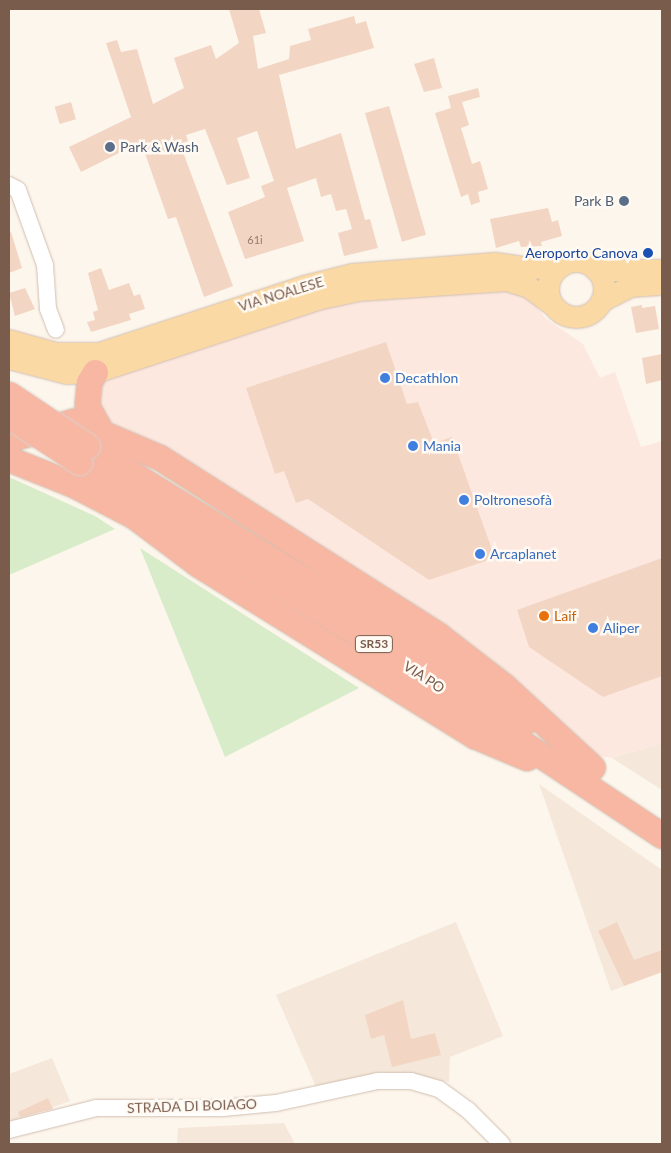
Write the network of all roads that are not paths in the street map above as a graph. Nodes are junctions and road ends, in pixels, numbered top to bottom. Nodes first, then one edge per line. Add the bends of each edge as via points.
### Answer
1 (9, 186) edge
2 (561, 266) junction
3 (596, 270) junction
4 (662, 270) edge
5 (662, 284) edge
6 (601, 301) junction
7 (553, 305) junction
8 (56, 330) dead end
9 (9, 340) edge
10 (9, 358) edge
11 (95, 372) junction
12 (9, 394) edge
13 (9, 416) edge
14 (9, 439) edge
15 (88, 446) junction
16 (9, 459) edge
17 (587, 775) junction
18 (662, 817) edge
19 (662, 836) edge
20 (9, 1130) edge
21 (502, 1144) edge

1 - 8 street via 18,190 45,265 48,309
2 - 3 main road via 584,262
2 - 7 main road via 550,279
2 - 9 main road, VIA NOALESE via 530,268 495,263 352,274 304,286 99,353 45,352
3 - 4 main road
3 - 6 main road via 604,285
5 - 6 main road via 630,286
6 - 7 main road via 593,311 580,317 567,315
7 - 11 main road, VIA NOALESE via 529,287 506,280 358,290 317,299
10 - 11 main road, VIA NOALESE via 67,373
11 - 15 highway via 89,382
12 - 15 highway, SR53, bridge
13 - 15 highway, SR53, bridge
14 - 15 highway via 74,422
15 - 17 highway, VIA PO / SR53 via 389,632
16 - 17 highway via 72,484 134,516 199,565 475,736
17 - 18 highway, VIA PO / SR53
17 - 19 highway, VIA PO / SR53
20 - 21 street, STRADA DI BOIAGO via 96,1108 223,1108 276,1103 378,1081 411,1081 439,1089 468,1110

